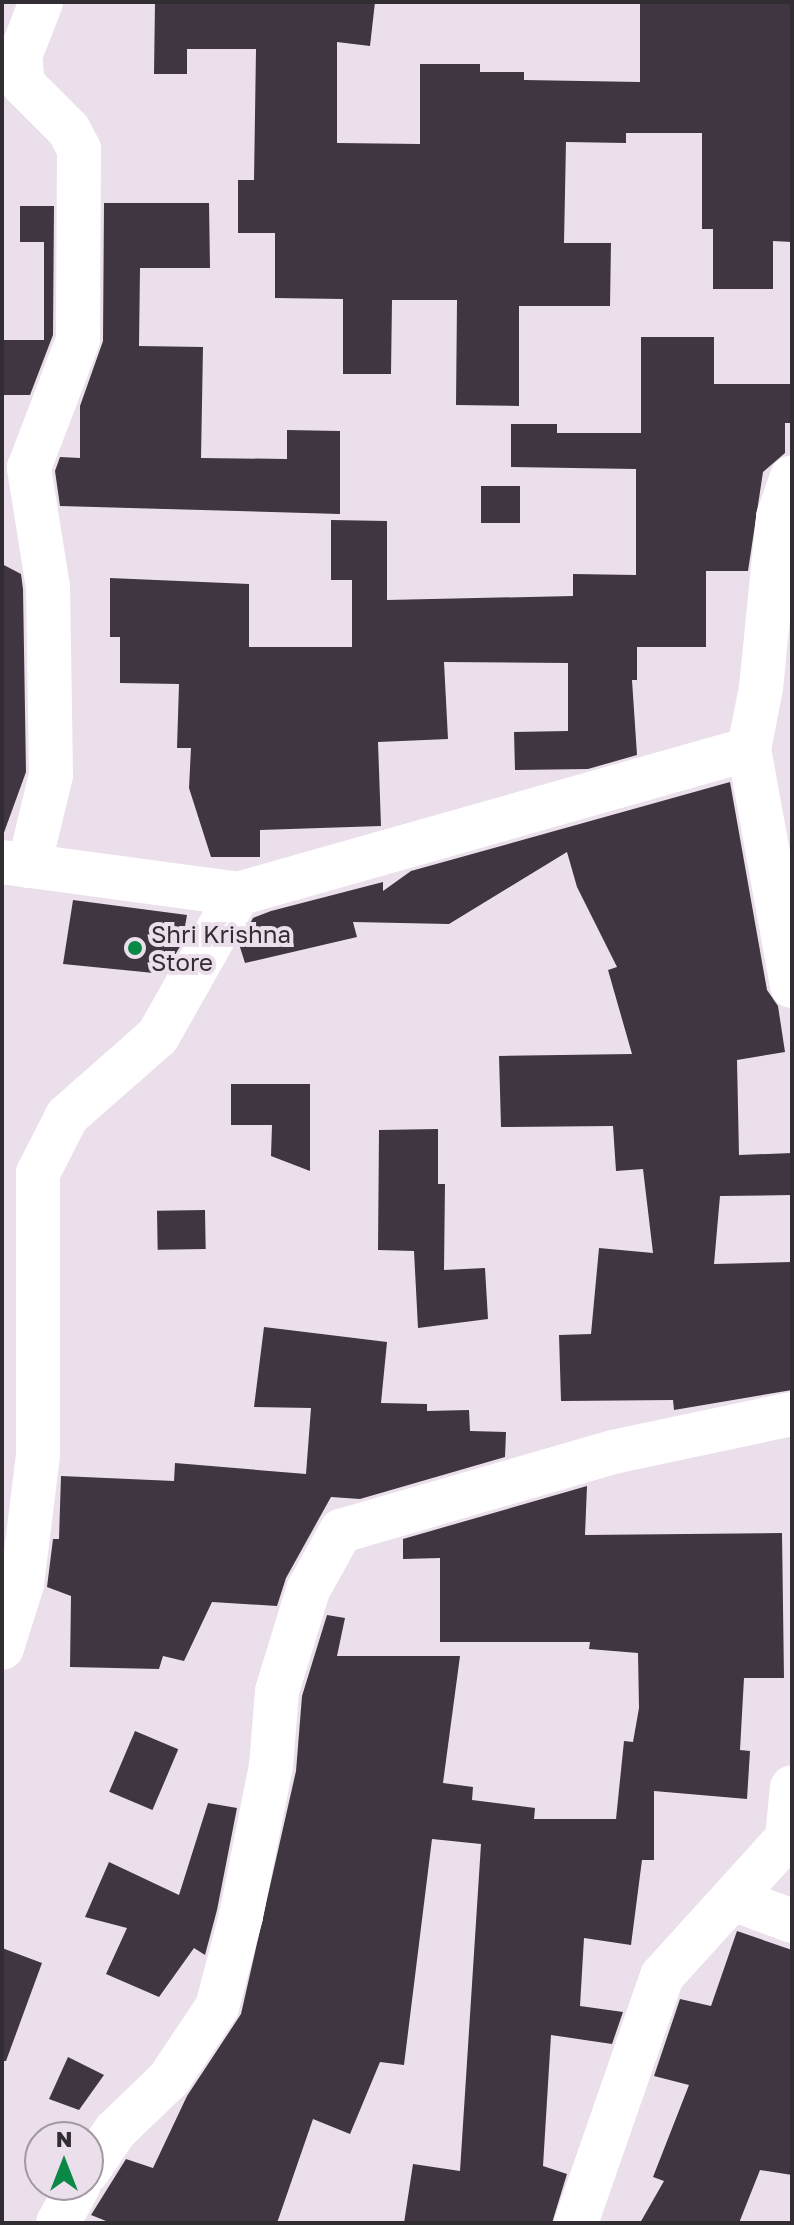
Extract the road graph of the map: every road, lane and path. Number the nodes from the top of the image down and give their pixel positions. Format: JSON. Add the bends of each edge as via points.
{"nodes":[{"id":1,"x":41,"y":2,"type":"edge"},
{"id":2,"x":792,"y":477,"type":"edge"},
{"id":3,"x":749,"y":749,"type":"junction"},
{"id":4,"x":16,"y":864,"type":"edge"},
{"id":5,"x":238,"y":894,"type":"junction"},
{"id":6,"x":788,"y":942,"type":"edge"},
{"id":7,"x":792,"y":986,"type":"edge"},
{"id":8,"x":792,"y":1414,"type":"edge"},
{"id":9,"x":2,"y":1648,"type":"edge"},
{"id":10,"x":792,"y":1787,"type":"edge"},
{"id":11,"x":733,"y":1899,"type":"junction"},
{"id":12,"x":792,"y":1921,"type":"edge"},
{"id":13,"x":104,"y":2147,"type":"edge"},
{"id":14,"x":70,"y":2201,"type":"edge"},
{"id":15,"x":58,"y":2223,"type":"edge"},
{"id":16,"x":576,"y":2223,"type":"edge"}],
"edges":[{"from":1,"to":4,"type":"street","via":[[20,56],[23,84],[69,130],[79,149],[78,340],[29,468],[48,587],[51,775]]},
{"from":2,"to":3,"type":"street","via":[[778,517],[761,688]]},
{"from":3,"to":5,"type":"street"},
{"from":3,"to":6,"type":"street"},
{"from":4,"to":5,"type":"street","via":[[139,876]]},
{"from":5,"to":9,"type":"street","via":[[158,1036],[67,1116],[38,1173],[38,1455],[22,1584]]},
{"from":6,"to":7,"type":"street"},
{"from":8,"to":13,"type":"street","via":[[613,1452],[341,1531],[308,1590],[277,1691],[271,1766],[217,2007],[169,2079]]},
{"from":10,"to":11,"type":"street","via":[[787,1838]]},
{"from":11,"to":12,"type":"street"},
{"from":11,"to":16,"type":"street","via":[[662,1976]]},
{"from":14,"to":15,"type":"street"}]}
